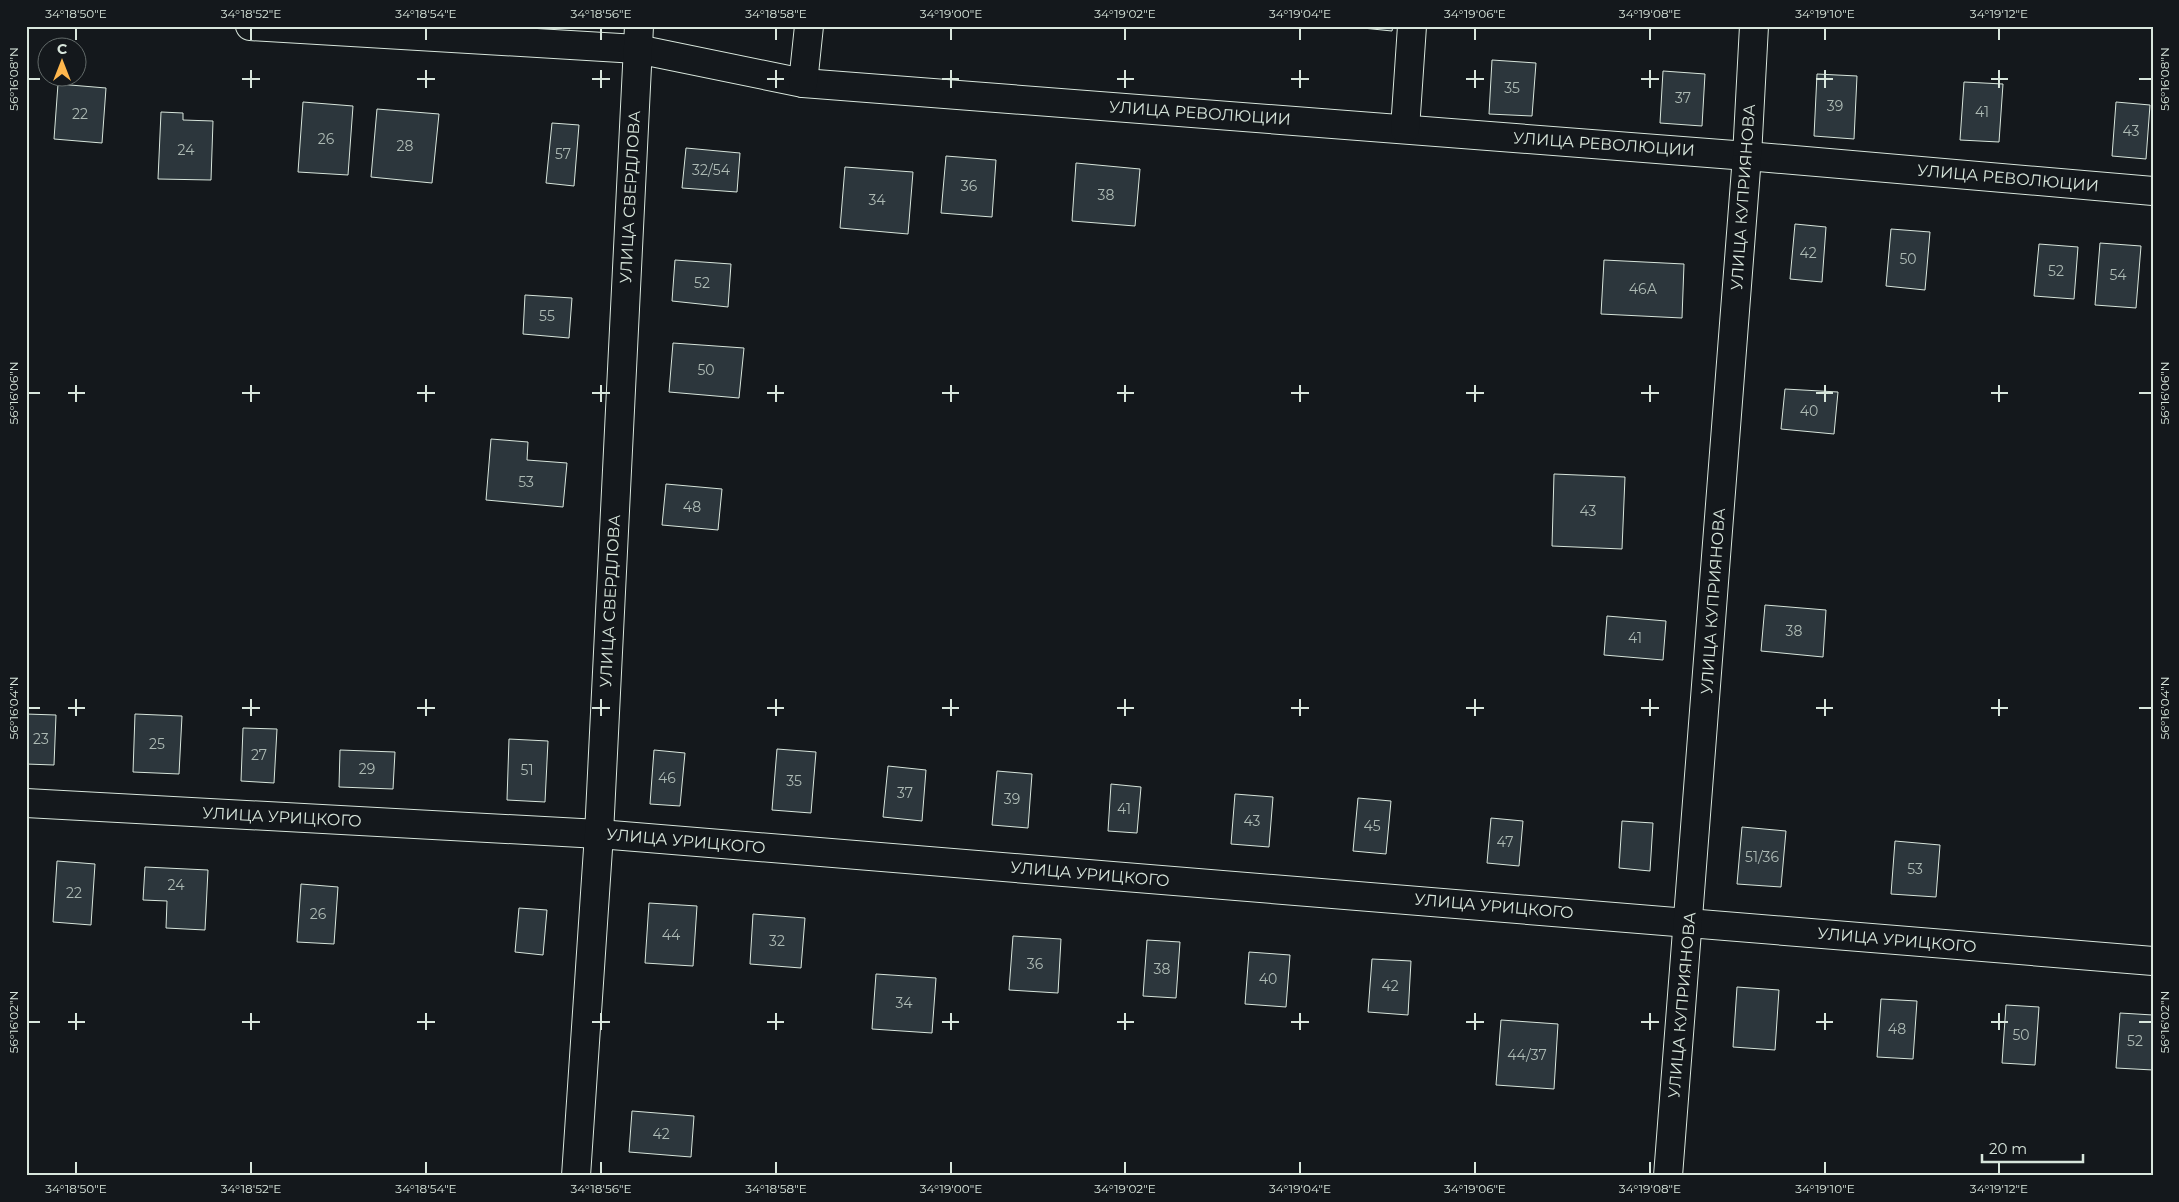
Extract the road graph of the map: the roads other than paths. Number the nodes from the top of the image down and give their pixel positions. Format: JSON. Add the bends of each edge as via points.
{"nodes":[{"id":1,"x":250,"y":26,"type":"edge"},
{"id":2,"x":809,"y":26,"type":"edge"},
{"id":3,"x":1412,"y":26,"type":"edge"},
{"id":4,"x":1754,"y":26,"type":"edge"},
{"id":5,"x":638,"y":38,"type":"edge"},
{"id":6,"x":803,"y":83,"type":"junction"},
{"id":7,"x":1405,"y":129,"type":"junction"},
{"id":8,"x":1747,"y":156,"type":"junction"},
{"id":9,"x":2153,"y":191,"type":"edge"},
{"id":10,"x":26,"y":803,"type":"edge"},
{"id":11,"x":599,"y":834,"type":"junction"},
{"id":12,"x":1688,"y":922,"type":"junction"},
{"id":13,"x":2153,"y":961,"type":"edge"},
{"id":14,"x":576,"y":1176,"type":"edge"},
{"id":15,"x":1668,"y":1176,"type":"edge"}],
"edges":[{"from":1,"to":5,"type":"street","name":"УЛИЦА РЕВОЛЮЦИИ"},
{"from":2,"to":6,"type":"street"},
{"from":3,"to":7,"type":"street"},
{"from":4,"to":8,"type":"street","name":"УЛИЦА КУПРИЯНОВА"},
{"from":5,"to":6,"type":"street","name":"УЛИЦА РЕВОЛЮЦИИ"},
{"from":5,"to":11,"type":"street","name":"УЛИЦА СВЕРДЛОВА"},
{"from":6,"to":7,"type":"street","name":"УЛИЦА РЕВОЛЮЦИИ"},
{"from":7,"to":8,"type":"street","name":"УЛИЦА РЕВОЛЮЦИИ"},
{"from":8,"to":9,"type":"street","name":"УЛИЦА РЕВОЛЮЦИИ"},
{"from":8,"to":12,"type":"street","name":"УЛИЦА КУПРИЯНОВА"},
{"from":10,"to":11,"type":"street","name":"УЛИЦА УРИЦКОГО"},
{"from":11,"to":12,"type":"street","name":"УЛИЦА УРИЦКОГО"},
{"from":11,"to":14,"type":"street","name":"УЛИЦА СВЕРДЛОВА"},
{"from":12,"to":13,"type":"street","name":"УЛИЦА УРИЦКОГО"},
{"from":12,"to":15,"type":"street","name":"УЛИЦА КУПРИЯНОВА"}]}
